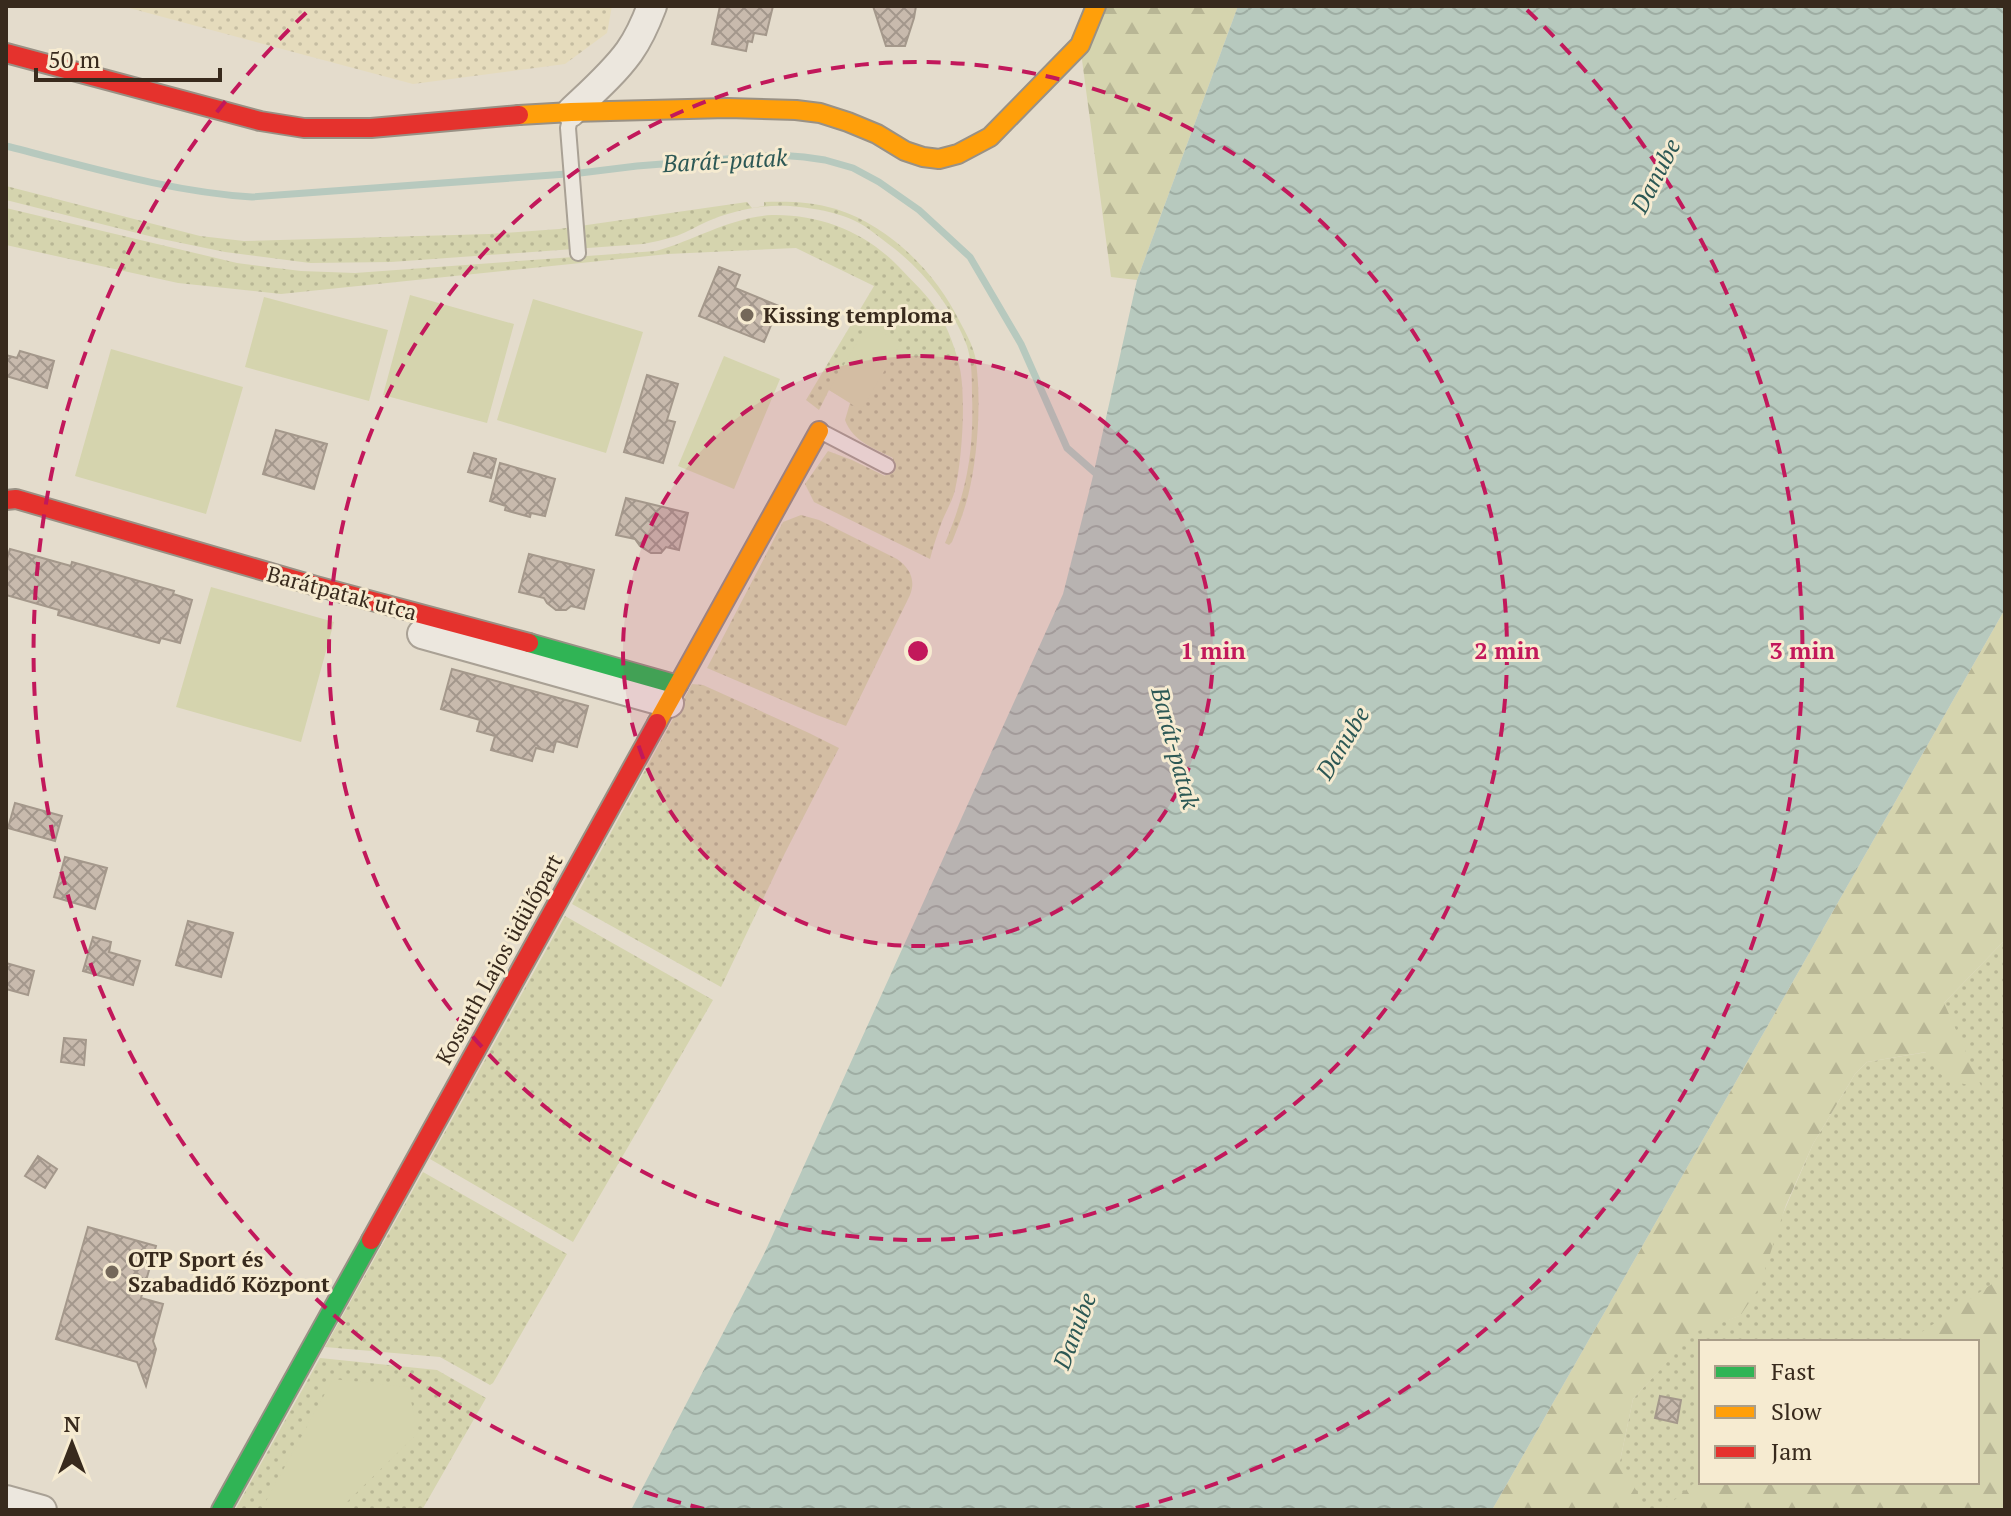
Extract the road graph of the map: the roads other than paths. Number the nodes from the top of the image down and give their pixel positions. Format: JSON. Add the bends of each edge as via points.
{"nodes":[{"id":1,"x":652,"y":6,"type":"edge"},
{"id":2,"x":1096,"y":6,"type":"edge"},
{"id":3,"x":6,"y":53,"type":"edge"},
{"id":4,"x":571,"y":112,"type":"junction"},
{"id":5,"x":578,"y":253,"type":"dead end"},
{"id":6,"x":819,"y":431,"type":"joint"},
{"id":7,"x":887,"y":466,"type":"dead end"},
{"id":8,"x":6,"y":500,"type":"edge"},
{"id":9,"x":6,"y":516,"type":"edge"},
{"id":10,"x":508,"y":648,"type":"junction"},
{"id":11,"x":674,"y":694,"type":"junction"},
{"id":12,"x":6,"y":1500,"type":"edge"},
{"id":13,"x":42,"y":1510,"type":"edge"},
{"id":14,"x":221,"y":1510,"type":"edge"}],
"edges":[{"from":1,"to":4,"type":"street","via":[[629,53]]},
{"from":2,"to":4,"type":"street","via":[[1080,45],[990,137],[939,159],[905,151],[877,134],[820,113],[727,108]]},
{"from":3,"to":4,"type":"street","via":[[304,128],[371,128]]},
{"from":4,"to":5,"type":"lane"},
{"from":6,"to":7,"type":"lane"},
{"from":6,"to":11,"type":"street","name":"Kossuth Lajos üdülőpart"},
{"from":8,"to":10,"type":"street","name":"Barátpatak utca","via":[[316,586]]},
{"from":9,"to":10,"type":"street","name":"Barátpatak utca"},
{"from":10,"to":11,"type":"street","name":"Barátpatak utca"},
{"from":11,"to":14,"type":"street","name":"Kossuth Lajos üdülőpart"},
{"from":12,"to":13,"type":"street"}]}
